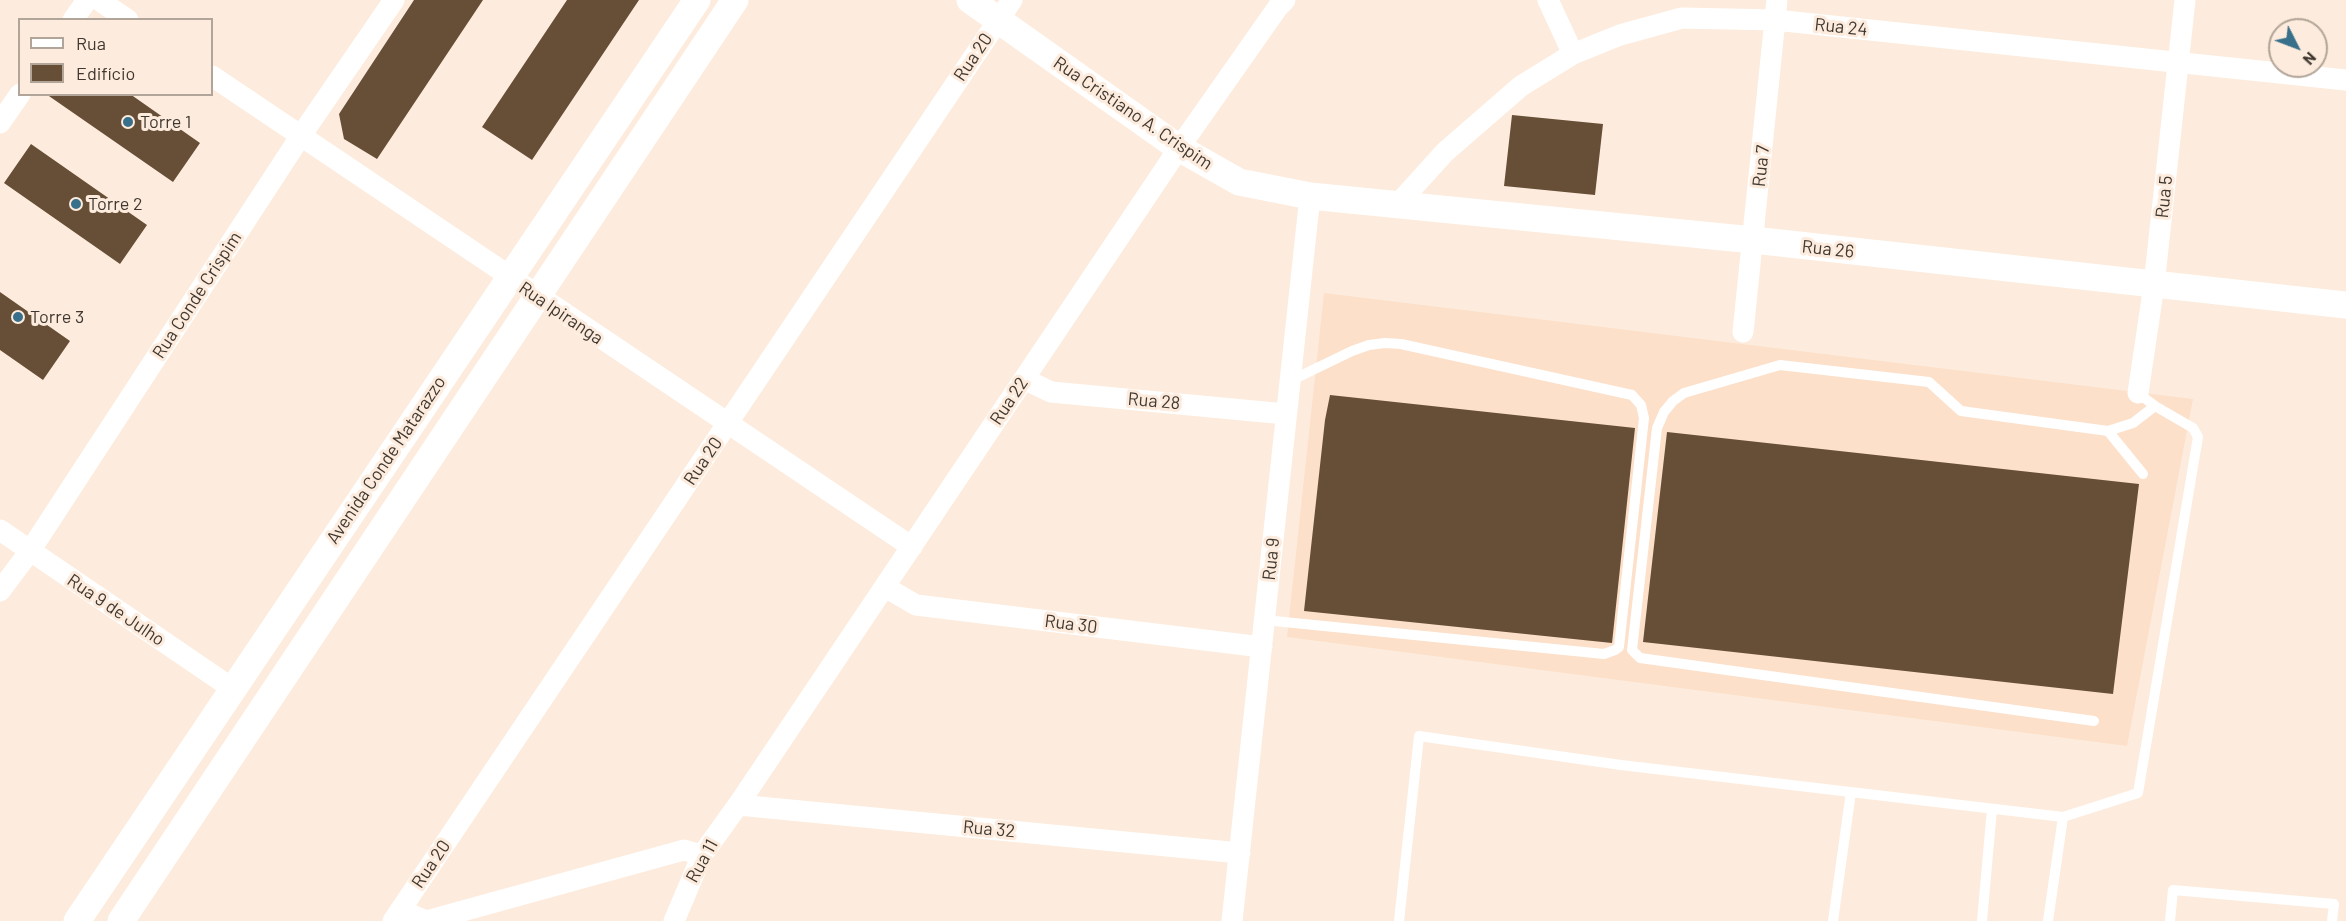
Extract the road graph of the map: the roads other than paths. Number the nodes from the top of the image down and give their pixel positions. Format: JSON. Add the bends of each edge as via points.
{"nodes":[{"id":1,"x":87,"y":0,"type":"edge"},
{"id":2,"x":99,"y":0,"type":"edge"},
{"id":3,"x":394,"y":0,"type":"edge"},
{"id":4,"x":697,"y":0,"type":"edge"},
{"id":5,"x":735,"y":0,"type":"edge"},
{"id":6,"x":970,"y":0,"type":"edge"},
{"id":7,"x":1285,"y":0,"type":"edge"},
{"id":8,"x":1548,"y":0,"type":"edge"},
{"id":9,"x":2185,"y":0,"type":"edge"},
{"id":10,"x":1005,"y":10,"type":"edge"},
{"id":11,"x":1776,"y":10,"type":"edge"},
{"id":12,"x":74,"y":18,"type":"edge"},
{"id":13,"x":125,"y":18,"type":"edge"},
{"id":14,"x":1573,"y":54,"type":"junction"},
{"id":15,"x":2178,"y":62,"type":"junction"},
{"id":16,"x":213,"y":77,"type":"edge"},
{"id":17,"x":2346,"y":80,"type":"edge"},
{"id":18,"x":19,"y":96,"type":"edge"},
{"id":19,"x":0,"y":123,"type":"edge"},
{"id":20,"x":300,"y":136,"type":"junction"},
{"id":21,"x":1179,"y":148,"type":"junction"},
{"id":22,"x":1310,"y":196,"type":"junction"},
{"id":23,"x":1397,"y":205,"type":"junction"},
{"id":24,"x":1753,"y":240,"type":"junction"},
{"id":25,"x":509,"y":278,"type":"junction"},
{"id":26,"x":2154,"y":285,"type":"junction"},
{"id":27,"x":538,"y":297,"type":"junction"},
{"id":28,"x":2346,"y":305,"type":"edge"},
{"id":29,"x":1743,"y":332,"type":"dead end"},
{"id":30,"x":1024,"y":379,"type":"junction"},
{"id":31,"x":1290,"y":381,"type":"junction"},
{"id":32,"x":2146,"y":400,"type":"junction"},
{"id":33,"x":1286,"y":414,"type":"junction"},
{"id":34,"x":728,"y":424,"type":"junction"},
{"id":35,"x":2108,"y":431,"type":"junction"},
{"id":36,"x":2143,"y":474,"type":"dead end"},
{"id":37,"x":0,"y":530,"type":"edge"},
{"id":38,"x":912,"y":547,"type":"junction"},
{"id":39,"x":30,"y":551,"type":"junction"},
{"id":40,"x":885,"y":587,"type":"junction"},
{"id":41,"x":0,"y":591,"type":"edge"},
{"id":42,"x":1264,"y":620,"type":"junction"},
{"id":43,"x":1262,"y":647,"type":"junction"},
{"id":44,"x":232,"y":689,"type":"junction"},
{"id":45,"x":2094,"y":721,"type":"dead end"},
{"id":46,"x":1851,"y":792,"type":"junction"},
{"id":47,"x":738,"y":805,"type":"junction"},
{"id":48,"x":1992,"y":809,"type":"junction"},
{"id":49,"x":2063,"y":817,"type":"junction"},
{"id":50,"x":1240,"y":853,"type":"junction"},
{"id":51,"x":702,"y":855,"type":"junction"},
{"id":52,"x":397,"y":916,"type":"edge"},
{"id":53,"x":77,"y":921,"type":"edge"},
{"id":54,"x":121,"y":921,"type":"edge"},
{"id":55,"x":674,"y":921,"type":"edge"},
{"id":56,"x":1232,"y":921,"type":"edge"},
{"id":57,"x":1399,"y":921,"type":"edge"},
{"id":58,"x":1833,"y":921,"type":"edge"},
{"id":59,"x":1982,"y":921,"type":"edge"},
{"id":60,"x":2048,"y":921,"type":"edge"},
{"id":61,"x":2170,"y":921,"type":"edge"},
{"id":62,"x":2332,"y":921,"type":"edge"}],
"edges":[{"from":1,"to":12,"type":"street"},
{"from":2,"to":13,"type":"street"},
{"from":3,"to":20,"type":"street","name":"Rua Conde Crispim"},
{"from":4,"to":25,"type":"street","name":"Avenida Conde Matarazzo"},
{"from":5,"to":27,"type":"street","name":"Avenida Conde Matarazzo"},
{"from":6,"to":10,"type":"street","name":"Rua Cristiano A. Crispim"},
{"from":7,"to":21,"type":"street","name":"Rua 22"},
{"from":8,"to":14,"type":"street"},
{"from":9,"to":15,"type":"street","name":"Rua 5"},
{"from":10,"to":21,"type":"street","name":"Rua Cristiano A. Crispim"},
{"from":10,"to":34,"type":"street","name":"Rua 20"},
{"from":11,"to":14,"type":"street","name":"Rua 24","via":[[1682,18],[1620,35]]},
{"from":11,"to":15,"type":"street","name":"Rua 24"},
{"from":11,"to":24,"type":"street","name":"Rua 7"},
{"from":14,"to":23,"type":"street","name":"Rua 24","via":[[1521,86],[1445,152]]},
{"from":15,"to":17,"type":"street","name":"Rua 24"},
{"from":15,"to":26,"type":"street","name":"Rua 5"},
{"from":16,"to":20,"type":"street","name":"Rua Ipiranga"},
{"from":18,"to":19,"type":"street"},
{"from":20,"to":25,"type":"street","name":"Rua Ipiranga"},
{"from":20,"to":39,"type":"street","name":"Rua Conde Crispim"},
{"from":21,"to":22,"type":"street","name":"Rua Cristiano A. Crispim","via":[[1239,182]]},
{"from":21,"to":30,"type":"street","name":"Rua 22"},
{"from":22,"to":23,"type":"street","name":"Rua 26"},
{"from":22,"to":31,"type":"street","name":"Rua 9"},
{"from":23,"to":24,"type":"street","name":"Rua 26"},
{"from":24,"to":26,"type":"street","name":"Rua 26"},
{"from":24,"to":29,"type":"street","name":"Rua 7"},
{"from":25,"to":27,"type":"street","name":"Rua Ipiranga"},
{"from":25,"to":44,"type":"street","name":"Avenida Conde Matarazzo"},
{"from":26,"to":28,"type":"street","name":"Rua 26"},
{"from":26,"to":32,"type":"street","name":"Rua 5"},
{"from":27,"to":34,"type":"street","name":"Rua Ipiranga"},
{"from":27,"to":54,"type":"street","name":"Avenida Conde Matarazzo"},
{"from":30,"to":33,"type":"street","name":"Rua 28","via":[[1051,392]]},
{"from":30,"to":38,"type":"street","name":"Rua 22"},
{"from":31,"to":33,"type":"street","name":"Rua 9"},
{"from":31,"to":42,"type":"lane","via":[[1369,345],[1401,344],[1632,395],[1644,412],[1643,429],[1619,647],[1615,650],[1604,654]]},
{"from":32,"to":35,"type":"lane","via":[[2133,423]]},
{"from":32,"to":49,"type":"lane","via":[[2193,428],[2198,437],[2138,793]]},
{"from":33,"to":42,"type":"street","name":"Rua 9"},
{"from":34,"to":38,"type":"street","name":"Rua Ipiranga"},
{"from":34,"to":52,"type":"street","name":"Rua 20"},
{"from":35,"to":36,"type":"lane"},
{"from":35,"to":45,"type":"lane","via":[[1961,411],[1929,382],[1780,365],[1684,393],[1664,412],[1657,428],[1632,650],[1648,661]]},
{"from":37,"to":39,"type":"street","name":"Rua 9 de Julho"},
{"from":38,"to":40,"type":"street","name":"Rua 22"},
{"from":39,"to":41,"type":"street","name":"Rua Conde Crispim"},
{"from":39,"to":44,"type":"street","name":"Rua 9 de Julho"},
{"from":40,"to":43,"type":"street","name":"Rua 30","via":[[916,605]]},
{"from":40,"to":47,"type":"street","name":"Rua 22"},
{"from":42,"to":43,"type":"street","name":"Rua 9"},
{"from":43,"to":50,"type":"street","name":"Rua 9"},
{"from":44,"to":53,"type":"street","name":"Avenida Conde Matarazzo"},
{"from":46,"to":48,"type":"lane"},
{"from":46,"to":57,"type":"lane","via":[[1419,736]]},
{"from":46,"to":58,"type":"lane"},
{"from":47,"to":50,"type":"street","name":"Rua 32"},
{"from":47,"to":51,"type":"street","name":"Rua 11"},
{"from":48,"to":49,"type":"lane"},
{"from":48,"to":59,"type":"lane"},
{"from":49,"to":60,"type":"lane"},
{"from":50,"to":56,"type":"street","name":"Rua 9"},
{"from":51,"to":52,"type":"street","via":[[684,850],[426,921]]},
{"from":51,"to":55,"type":"street","name":"Rua 11"},
{"from":61,"to":62,"type":"lane","via":[[2173,890],[2334,904]]}]}
